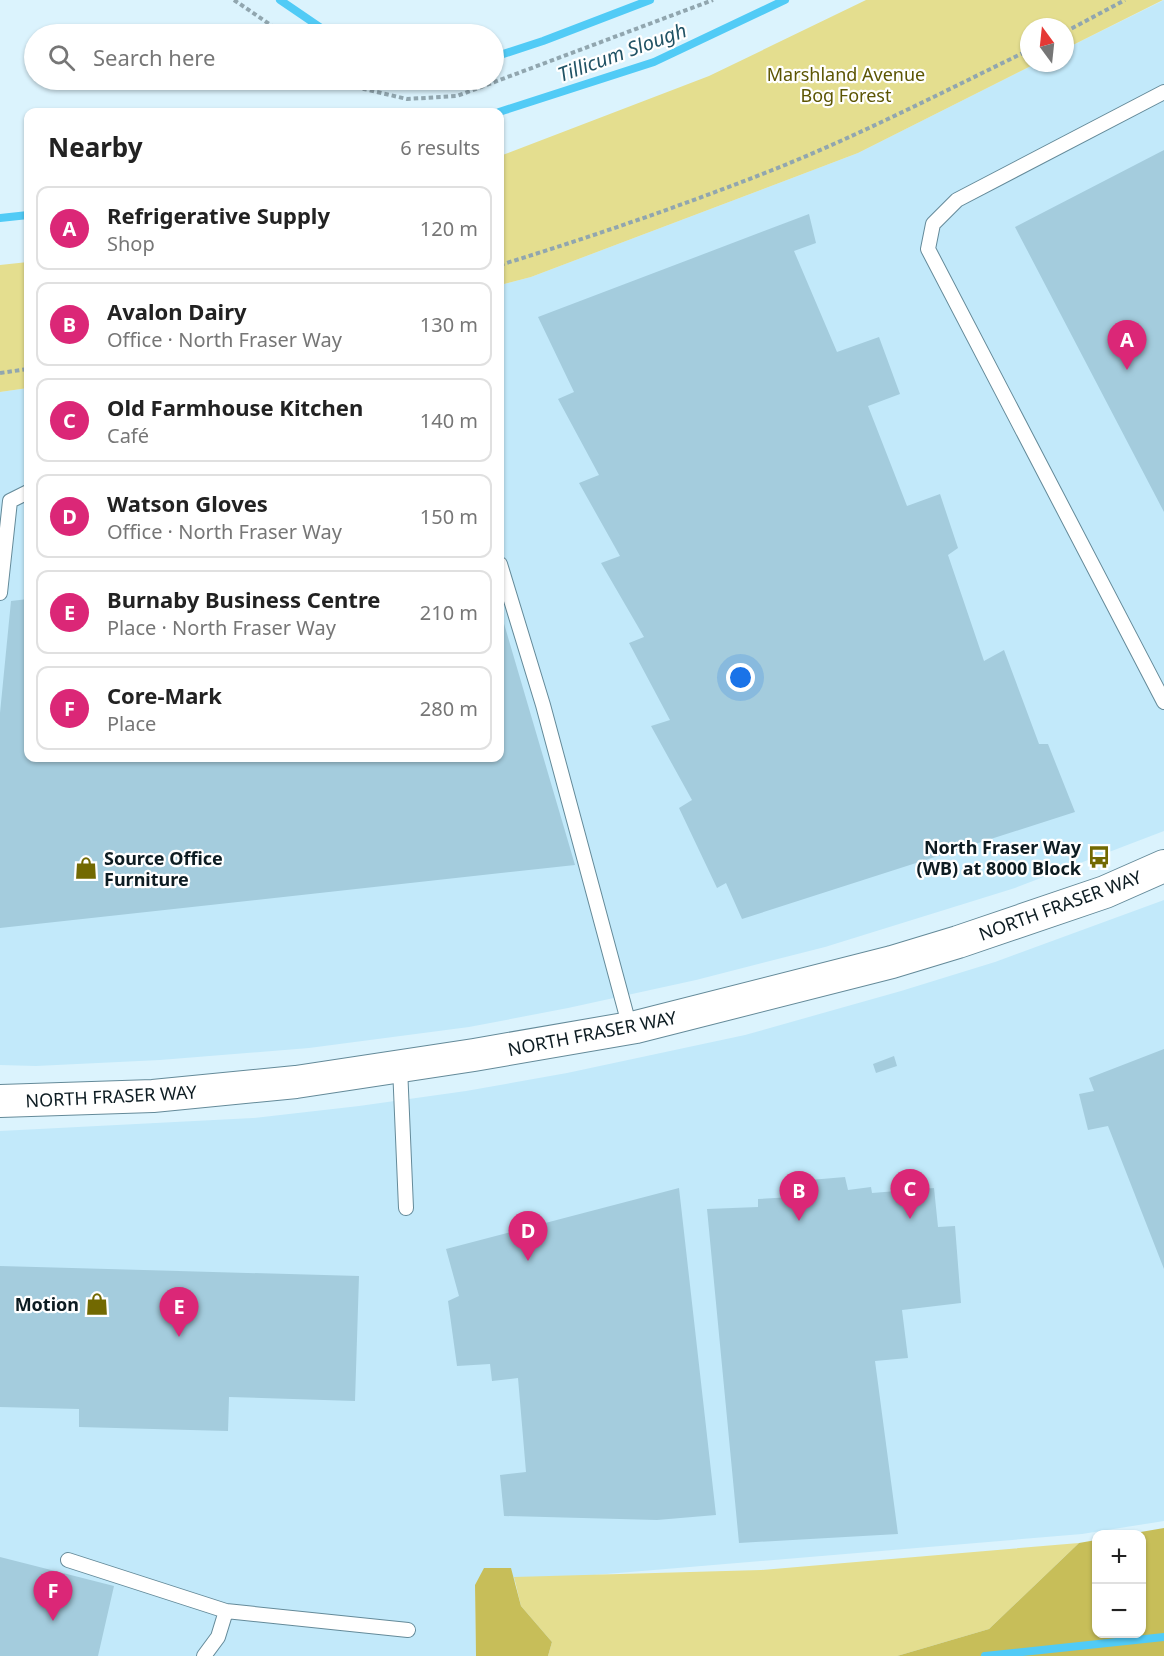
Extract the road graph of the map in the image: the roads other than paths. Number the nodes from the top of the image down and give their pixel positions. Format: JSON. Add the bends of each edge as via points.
{"nodes":[{"id":1,"x":1164,"y":92,"type":"edge"},
{"id":2,"x":24,"y":494,"type":"edge"},
{"id":3,"x":504,"y":577,"type":"edge"},
{"id":4,"x":0,"y":593,"type":"edge"},
{"id":5,"x":1164,"y":702,"type":"edge"},
{"id":6,"x":1164,"y":866,"type":"edge"},
{"id":7,"x":630,"y":1028,"type":"junction"},
{"id":8,"x":400,"y":1067,"type":"junction"},
{"id":9,"x":0,"y":1101,"type":"edge"},
{"id":10,"x":406,"y":1208,"type":"dead end"},
{"id":11,"x":68,"y":1560,"type":"dead end"},
{"id":12,"x":226,"y":1611,"type":"junction"},
{"id":13,"x":408,"y":1630,"type":"dead end"},
{"id":14,"x":204,"y":1656,"type":"edge"}],
"edges":[{"from":1,"to":5,"type":"lane","via":[[957,200],[933,224],[928,249]]},
{"from":2,"to":4,"type":"lane","via":[[10,501]]},
{"from":3,"to":7,"type":"lane","via":[[543,705]]},
{"from":6,"to":7,"type":"street","name":"NORTH FRASER WAY","via":[[1105,892],[925,952]]},
{"from":7,"to":8,"type":"street","name":"NORTH FRASER WAY"},
{"from":8,"to":9,"type":"street","name":"NORTH FRASER WAY","via":[[153,1096]]},
{"from":8,"to":10,"type":"lane"},
{"from":11,"to":12,"type":"lane"},
{"from":12,"to":13,"type":"lane"},
{"from":12,"to":14,"type":"lane","via":[[218,1637]]}]}
